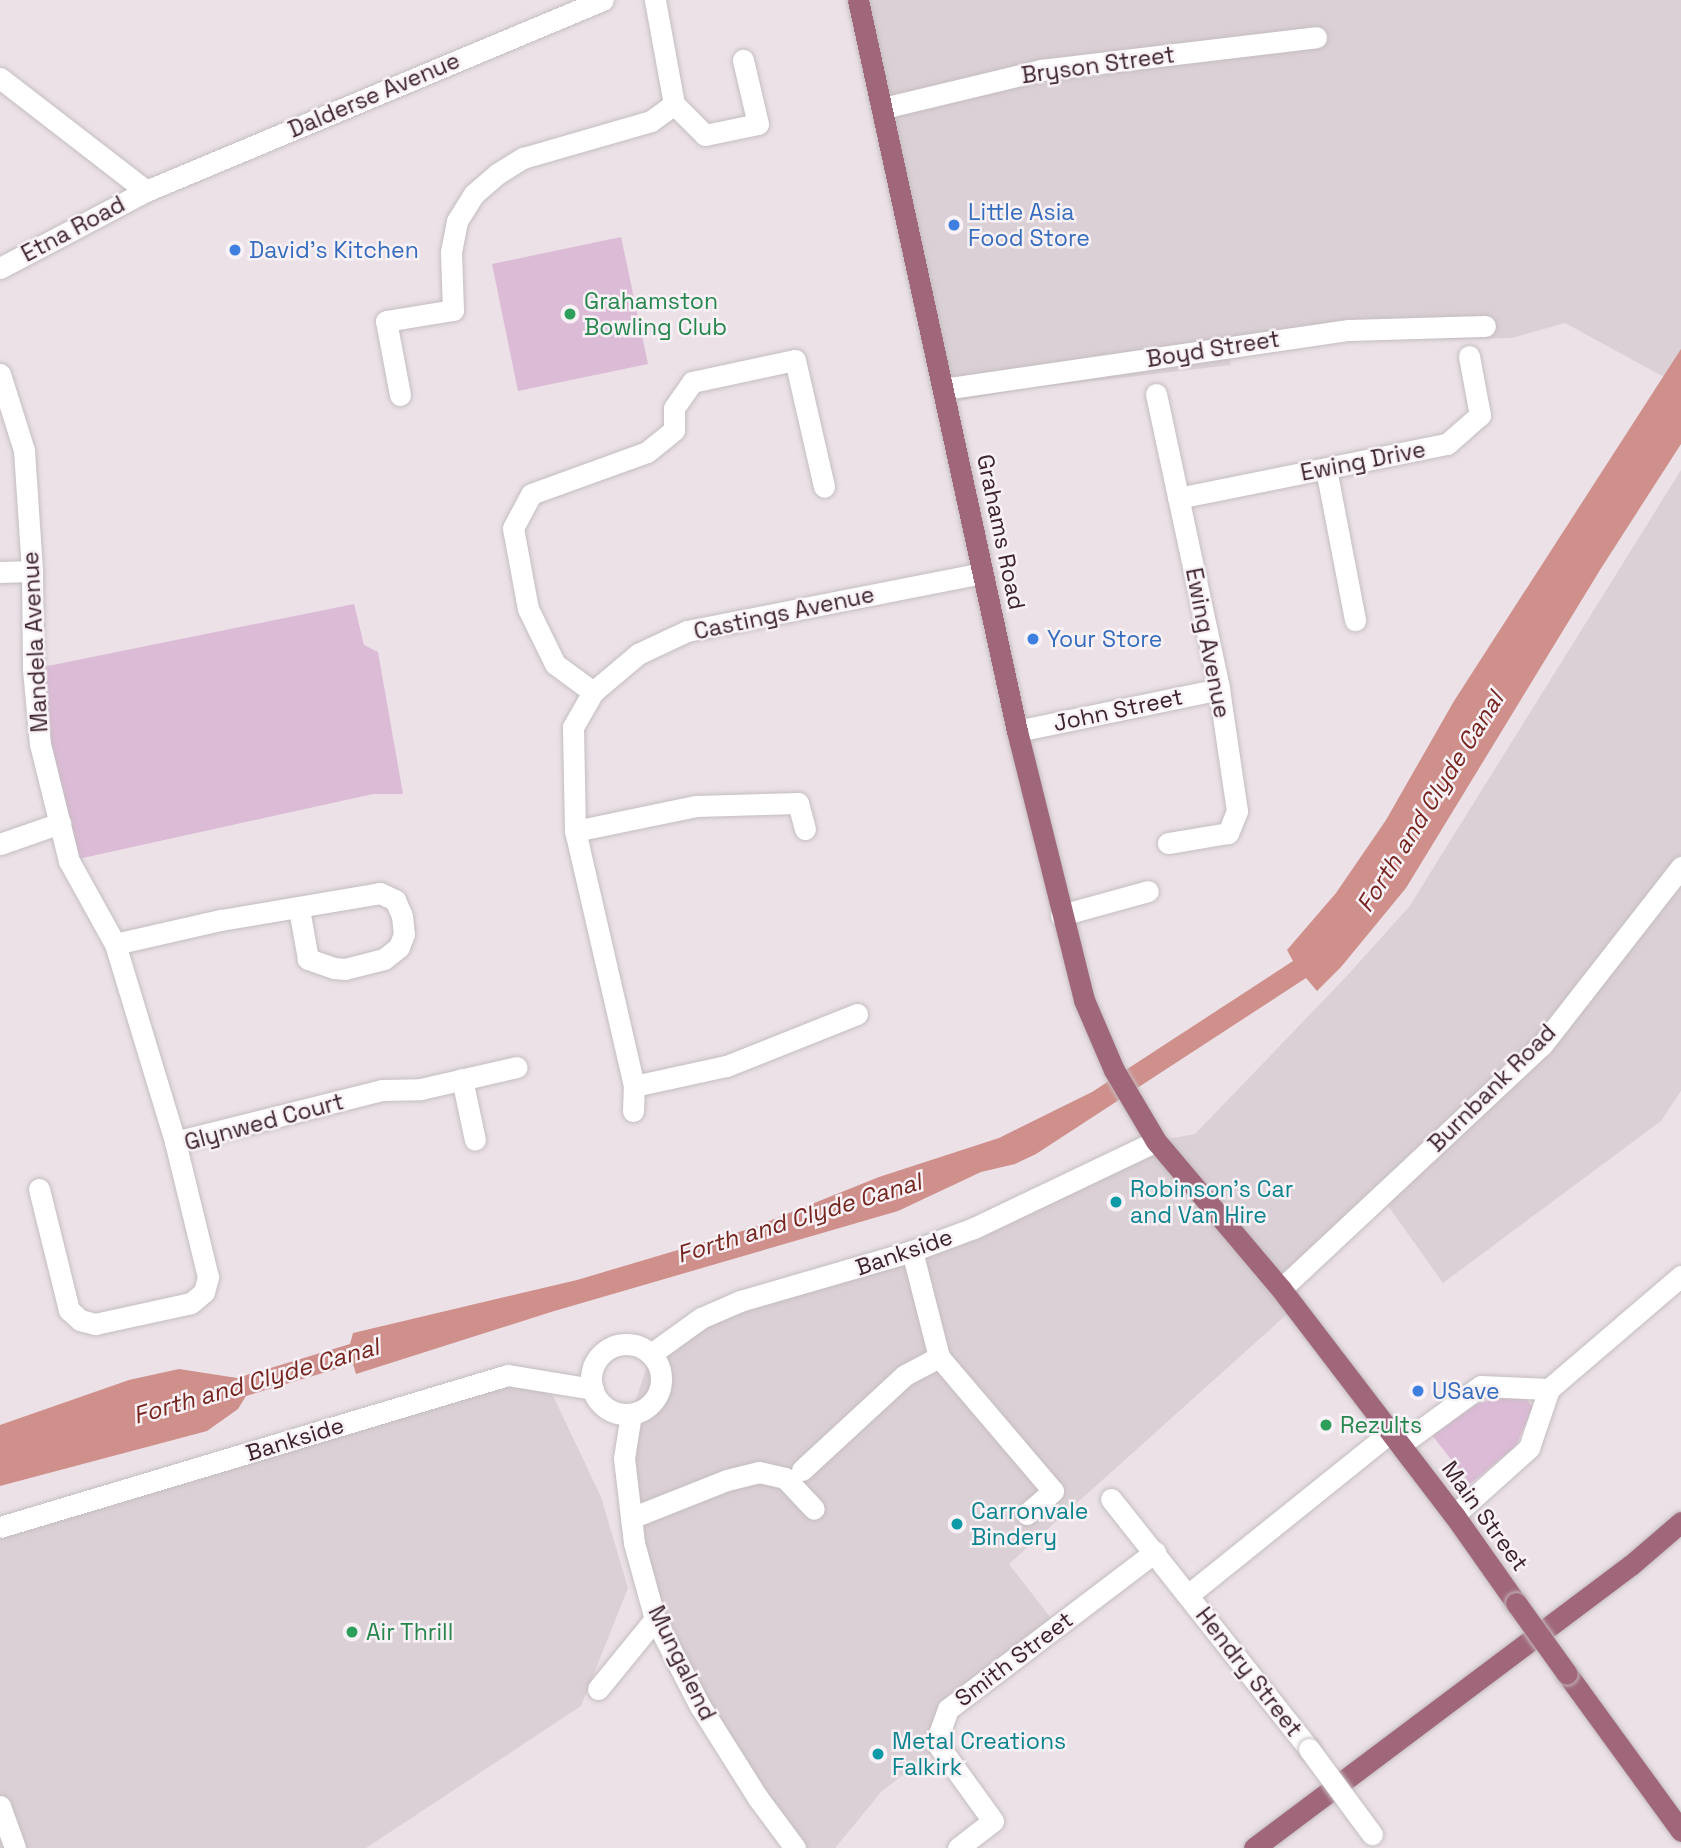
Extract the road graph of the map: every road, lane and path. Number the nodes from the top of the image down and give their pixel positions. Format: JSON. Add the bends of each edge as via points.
{"nodes":[{"id":1,"x":603,"y":0,"type":"edge"},
{"id":2,"x":655,"y":0,"type":"edge"},
{"id":3,"x":858,"y":0,"type":"edge"},
{"id":4,"x":1316,"y":37,"type":"dead end"},
{"id":5,"x":743,"y":60,"type":"dead end"},
{"id":6,"x":0,"y":78,"type":"edge"},
{"id":7,"x":674,"y":104,"type":"junction"},
{"id":8,"x":883,"y":108,"type":"junction"},
{"id":9,"x":146,"y":191,"type":"junction"},
{"id":10,"x":0,"y":268,"type":"edge"},
{"id":11,"x":1485,"y":326,"type":"dead end"},
{"id":12,"x":1469,"y":356,"type":"dead end"},
{"id":13,"x":0,"y":374,"type":"edge"},
{"id":14,"x":943,"y":389,"type":"junction"},
{"id":15,"x":1156,"y":394,"type":"dead end"},
{"id":16,"x":400,"y":395,"type":"dead end"},
{"id":17,"x":1326,"y":469,"type":"junction"},
{"id":18,"x":824,"y":487,"type":"dead end"},
{"id":19,"x":1178,"y":498,"type":"junction"},
{"id":20,"x":32,"y":571,"type":"junction"},
{"id":21,"x":0,"y":572,"type":"edge"},
{"id":22,"x":982,"y":573,"type":"junction"},
{"id":23,"x":1354,"y":620,"type":"dead end"},
{"id":24,"x":1219,"y":689,"type":"junction"},
{"id":25,"x":593,"y":692,"type":"junction"},
{"id":26,"x":1017,"y":731,"type":"junction"},
{"id":27,"x":60,"y":823,"type":"junction"},
{"id":28,"x":805,"y":829,"type":"dead end"},
{"id":29,"x":575,"y":831,"type":"junction"},
{"id":30,"x":1168,"y":843,"type":"dead end"},
{"id":31,"x":0,"y":844,"type":"edge"},
{"id":32,"x":1681,"y":867,"type":"edge"},
{"id":33,"x":1148,"y":891,"type":"dead end"},
{"id":34,"x":299,"y":909,"type":"junction"},
{"id":35,"x":1061,"y":915,"type":"junction"},
{"id":36,"x":115,"y":944,"type":"junction"},
{"id":37,"x":857,"y":1014,"type":"dead end"},
{"id":38,"x":517,"y":1067,"type":"dead end"},
{"id":39,"x":1114,"y":1070,"type":"joint"},
{"id":40,"x":462,"y":1079,"type":"junction"},
{"id":41,"x":634,"y":1086,"type":"junction"},
{"id":42,"x":633,"y":1111,"type":"dead end"},
{"id":43,"x":475,"y":1140,"type":"dead end"},
{"id":44,"x":1156,"y":1141,"type":"junction"},
{"id":45,"x":175,"y":1142,"type":"junction"},
{"id":46,"x":39,"y":1189,"type":"dead end"},
{"id":47,"x":912,"y":1251,"type":"junction"},
{"id":48,"x":1681,"y":1276,"type":"edge"},
{"id":49,"x":1281,"y":1289,"type":"junction"},
{"id":50,"x":651,"y":1354,"type":"junction"},
{"id":51,"x":939,"y":1357,"type":"junction"},
{"id":52,"x":593,"y":1389,"type":"junction"},
{"id":53,"x":1549,"y":1389,"type":"junction"},
{"id":54,"x":631,"y":1414,"type":"junction"},
{"id":55,"x":1396,"y":1438,"type":"junction"},
{"id":56,"x":802,"y":1470,"type":"dead end"},
{"id":57,"x":1111,"y":1499,"type":"dead end"},
{"id":58,"x":814,"y":1509,"type":"dead end"},
{"id":59,"x":1027,"y":1514,"type":"dead end"},
{"id":60,"x":1454,"y":1515,"type":"junction"},
{"id":61,"x":631,"y":1518,"type":"junction"},
{"id":62,"x":1681,"y":1522,"type":"edge"},
{"id":63,"x":0,"y":1527,"type":"edge"},
{"id":64,"x":1155,"y":1552,"type":"junction"},
{"id":65,"x":1188,"y":1595,"type":"junction"},
{"id":66,"x":655,"y":1619,"type":"junction"},
{"id":67,"x":598,"y":1689,"type":"dead end"},
{"id":68,"x":0,"y":1806,"type":"edge"},
{"id":69,"x":1681,"y":1830,"type":"edge"},
{"id":70,"x":1377,"y":1841,"type":"edge"},
{"id":71,"x":15,"y":1848,"type":"edge"},
{"id":72,"x":795,"y":1848,"type":"edge"},
{"id":73,"x":958,"y":1848,"type":"edge"},
{"id":74,"x":1254,"y":1848,"type":"edge"}],
"edges":[{"from":1,"to":9,"type":"street","name":"Dalderse Avenue"},
{"from":2,"to":7,"type":"street"},
{"from":3,"to":8,"type":"main road","name":"Grahams Road"},
{"from":4,"to":8,"type":"street","name":"Bryson Street","via":[[1041,70]]},
{"from":5,"to":7,"type":"street","via":[[758,124],[705,135]]},
{"from":6,"to":9,"type":"street"},
{"from":7,"to":16,"type":"street","via":[[651,121],[523,158],[474,194],[457,221],[451,252],[453,310],[386,321]]},
{"from":8,"to":14,"type":"main road","name":"Grahams Road"},
{"from":9,"to":10,"type":"street","name":"Etna Road"},
{"from":11,"to":14,"type":"street","name":"Boyd Street","via":[[1349,330]]},
{"from":12,"to":17,"type":"street","name":"Ewing Drive","via":[[1480,415],[1447,444]]},
{"from":13,"to":20,"type":"street","name":"Mandela Avenue","via":[[24,450]]},
{"from":14,"to":22,"type":"main road","name":"Grahams Road"},
{"from":15,"to":19,"type":"street","name":"Ewing Avenue"},
{"from":17,"to":19,"type":"street","name":"Ewing Drive"},
{"from":17,"to":23,"type":"street"},
{"from":18,"to":25,"type":"street","via":[[795,360],[692,382],[674,408],[674,430],[647,452],[531,495],[513,528],[528,610],[555,664]]},
{"from":19,"to":24,"type":"street","name":"Ewing Avenue"},
{"from":20,"to":21,"type":"street"},
{"from":20,"to":27,"type":"street","name":"Mandela Avenue","via":[[33,669],[40,744]]},
{"from":22,"to":25,"type":"street","name":"Castings Avenue","via":[[687,632],[638,654]]},
{"from":22,"to":26,"type":"main road","name":"Grahams Road"},
{"from":24,"to":26,"type":"street","name":"John Street"},
{"from":24,"to":30,"type":"street","name":"Ewing Avenue","via":[[1237,811],[1228,833]]},
{"from":25,"to":29,"type":"street","name":"Castings Avenue","via":[[573,727]]},
{"from":26,"to":35,"type":"main road","name":"Grahams Road"},
{"from":27,"to":31,"type":"street"},
{"from":27,"to":36,"type":"street","name":"Mandela Avenue","via":[[69,861]]},
{"from":28,"to":29,"type":"street","via":[[798,803],[696,806]]},
{"from":29,"to":41,"type":"street","name":"Castings Avenue"},
{"from":32,"to":49,"type":"street","name":"Burnbank Road","via":[[1542,1045]]},
{"from":33,"to":35,"type":"street"},
{"from":34,"to":34,"type":"street","via":[[380,893],[395,900],[404,934],[399,947],[384,959],[334,968],[308,959]]},
{"from":34,"to":36,"type":"street","via":[[221,920]]},
{"from":35,"to":39,"type":"main road","name":"Grahams Road","via":[[1084,1000]]},
{"from":36,"to":45,"type":"street","name":"Mandela Avenue"},
{"from":37,"to":41,"type":"street","via":[[726,1066]]},
{"from":38,"to":40,"type":"street","name":"Glynwed Court"},
{"from":39,"to":44,"type":"main road","name":"Main Street"},
{"from":40,"to":43,"type":"street"},
{"from":40,"to":45,"type":"street","name":"Glynwed Court","via":[[382,1090]]},
{"from":41,"to":42,"type":"street","name":"Castings Avenue"},
{"from":44,"to":47,"type":"street","name":"Bankside","via":[[974,1228]]},
{"from":44,"to":49,"type":"main road","name":"Main Street"},
{"from":45,"to":46,"type":"street","name":"Glynwed Court","via":[[208,1277],[204,1292],[191,1303],[95,1324],[80,1320],[69,1310]]},
{"from":47,"to":50,"type":"street","name":"Bankside","via":[[740,1301],[701,1318]]},
{"from":47,"to":51,"type":"street"},
{"from":48,"to":53,"type":"street"},
{"from":49,"to":55,"type":"main road","name":"Main Street"},
{"from":50,"to":52,"type":"street","via":[[628,1344],[606,1351],[594,1365]]},
{"from":50,"to":54,"type":"street","via":[[662,1375],[661,1387],[647,1407]]},
{"from":51,"to":56,"type":"street","via":[[905,1375]]},
{"from":51,"to":59,"type":"street","via":[[1053,1491]]},
{"from":52,"to":54,"type":"street","via":[[608,1409]]},
{"from":52,"to":63,"type":"street","name":"Bankside","via":[[509,1375]]},
{"from":53,"to":55,"type":"street","via":[[1481,1386]]},
{"from":53,"to":60,"type":"street","via":[[1529,1448]]},
{"from":54,"to":61,"type":"street","name":"Mungalend","via":[[624,1458]]},
{"from":55,"to":60,"type":"main road","name":"Main Street"},
{"from":55,"to":65,"type":"street"},
{"from":57,"to":64,"type":"street","name":"Hendry Street"},
{"from":58,"to":61,"type":"street","via":[[785,1478],[759,1472]]},
{"from":60,"to":69,"type":"main road","name":"Main Street","bridge":true},
{"from":61,"to":66,"type":"street","name":"Mungalend"},
{"from":62,"to":74,"type":"main road","via":[[1631,1565]]},
{"from":64,"to":65,"type":"street","name":"Hendry Street"},
{"from":64,"to":73,"type":"street","name":"Smith Street","via":[[948,1709],[936,1742],[993,1821]]},
{"from":65,"to":70,"type":"street","name":"Hendry Street","bridge":true},
{"from":66,"to":67,"type":"street"},
{"from":66,"to":72,"type":"street","name":"Mungalend","via":[[700,1706]]},
{"from":68,"to":71,"type":"street"}]}
